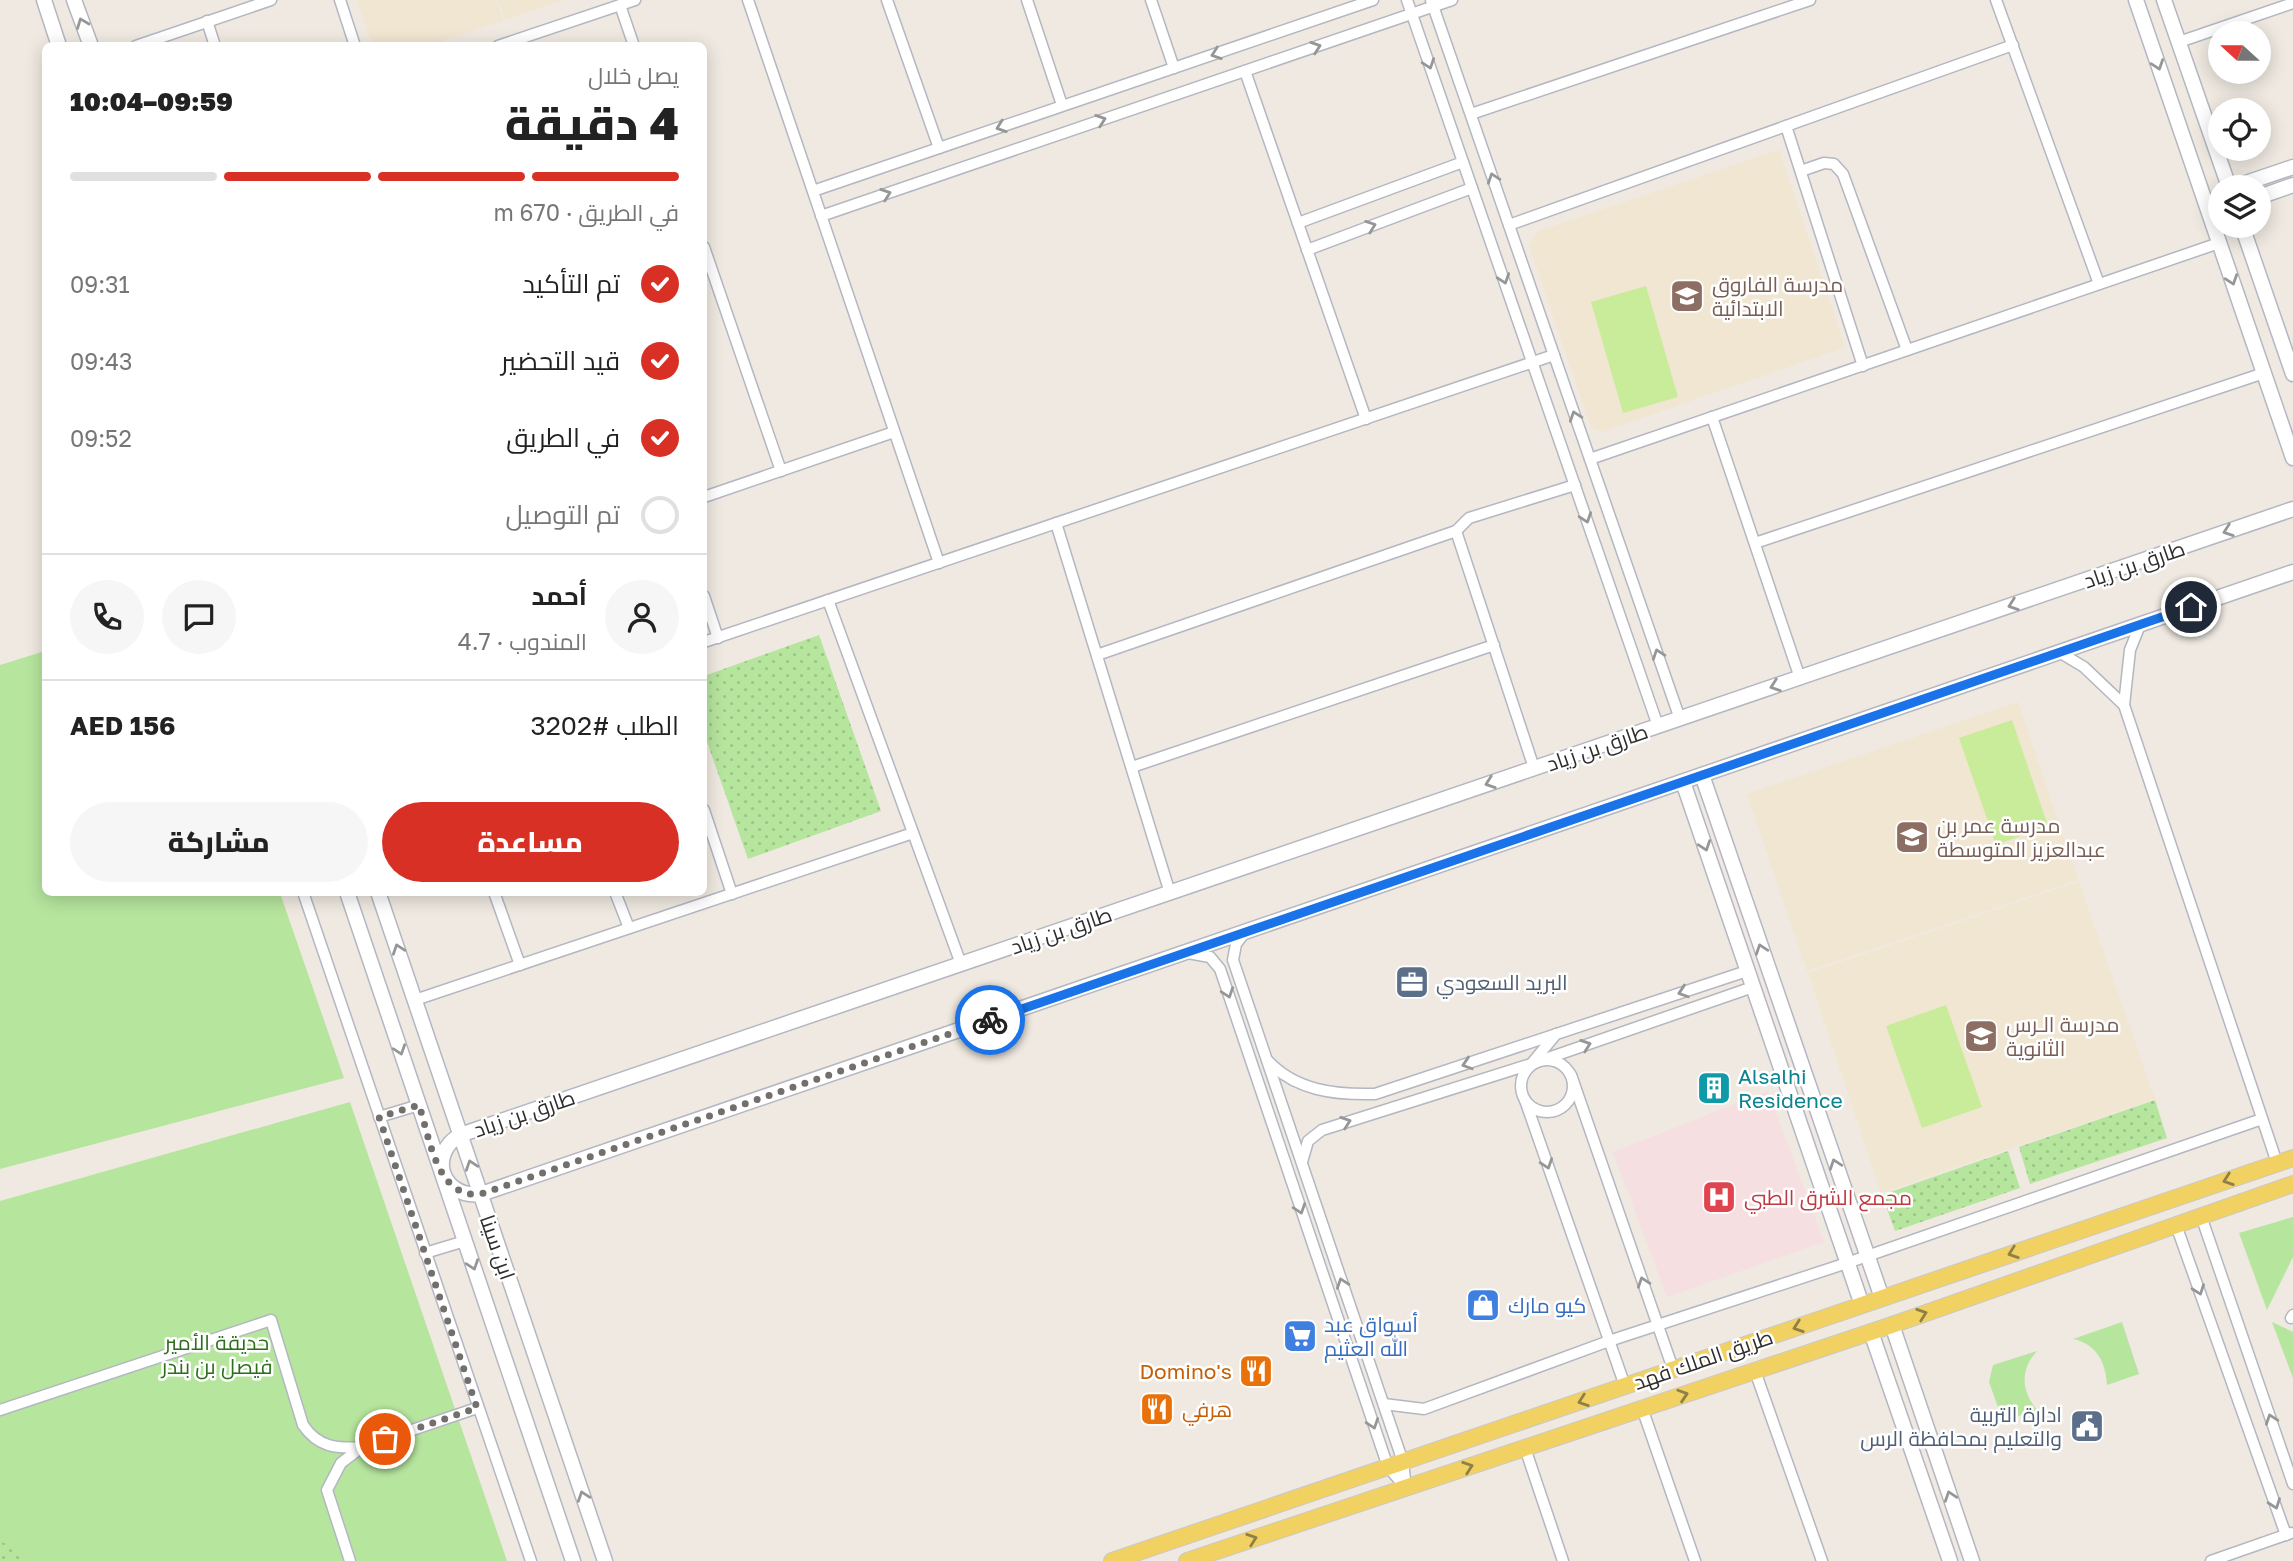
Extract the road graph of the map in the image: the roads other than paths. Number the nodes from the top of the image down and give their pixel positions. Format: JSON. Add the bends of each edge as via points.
{"nodes":[{"id":1,"x":44,"y":0,"type":"edge"},
{"id":2,"x":74,"y":0,"type":"edge"},
{"id":3,"x":271,"y":0,"type":"edge"},
{"id":4,"x":340,"y":0,"type":"edge"},
{"id":5,"x":635,"y":0,"type":"edge"},
{"id":6,"x":748,"y":0,"type":"edge"},
{"id":7,"x":887,"y":0,"type":"edge"},
{"id":8,"x":1027,"y":0,"type":"edge"},
{"id":9,"x":1151,"y":0,"type":"edge"},
{"id":10,"x":1373,"y":0,"type":"edge"},
{"id":11,"x":1407,"y":0,"type":"edge"},
{"id":12,"x":1452,"y":0,"type":"edge"},
{"id":13,"x":1810,"y":0,"type":"edge"},
{"id":14,"x":1996,"y":0,"type":"edge"},
{"id":15,"x":2136,"y":0,"type":"edge"},
{"id":16,"x":2164,"y":0,"type":"edge"},
{"id":17,"x":1432,"y":3,"type":"edge"},
{"id":18,"x":2293,"y":3,"type":"edge"},
{"id":19,"x":620,"y":5,"type":"junction"},
{"id":20,"x":1412,"y":14,"type":"junction"},
{"id":21,"x":207,"y":22,"type":"junction"},
{"id":22,"x":58,"y":42,"type":"edge"},
{"id":23,"x":90,"y":42,"type":"edge"},
{"id":24,"x":148,"y":42,"type":"edge"},
{"id":25,"x":214,"y":42,"type":"edge"},
{"id":26,"x":354,"y":42,"type":"edge"},
{"id":27,"x":517,"y":42,"type":"edge"},
{"id":28,"x":633,"y":42,"type":"edge"},
{"id":29,"x":2179,"y":42,"type":"junction"},
{"id":30,"x":2013,"y":45,"type":"junction"},
{"id":31,"x":1174,"y":68,"type":"junction"},
{"id":32,"x":1245,"y":71,"type":"junction"},
{"id":33,"x":1062,"y":105,"type":"junction"},
{"id":34,"x":1471,"y":114,"type":"junction"},
{"id":35,"x":1786,"y":126,"type":"junction"},
{"id":36,"x":939,"y":148,"type":"junction"},
{"id":37,"x":1463,"y":162,"type":"junction"},
{"id":38,"x":2293,"y":167,"type":"edge"},
{"id":39,"x":1801,"y":171,"type":"junction"},
{"id":40,"x":2225,"y":175,"type":"edge"},
{"id":41,"x":2269,"y":175,"type":"edge"},
{"id":42,"x":2293,"y":186,"type":"edge"},
{"id":43,"x":1472,"y":188,"type":"junction"},
{"id":44,"x":813,"y":191,"type":"junction"},
{"id":45,"x":2271,"y":193,"type":"edge"},
{"id":46,"x":821,"y":216,"type":"junction"},
{"id":47,"x":1297,"y":223,"type":"junction"},
{"id":48,"x":1510,"y":225,"type":"junction"},
{"id":49,"x":2246,"y":238,"type":"edge"},
{"id":50,"x":2219,"y":243,"type":"junction"},
{"id":51,"x":1307,"y":250,"type":"junction"},
{"id":52,"x":707,"y":256,"type":"edge"},
{"id":53,"x":2099,"y":284,"type":"junction"},
{"id":54,"x":1907,"y":350,"type":"junction"},
{"id":55,"x":1555,"y":355,"type":"junction"},
{"id":56,"x":1532,"y":363,"type":"junction"},
{"id":57,"x":1863,"y":366,"type":"junction"},
{"id":58,"x":2264,"y":373,"type":"junction"},
{"id":59,"x":2293,"y":374,"type":"edge"},
{"id":60,"x":1712,"y":417,"type":"junction"},
{"id":61,"x":1366,"y":419,"type":"junction"},
{"id":62,"x":894,"y":432,"type":"junction"},
{"id":63,"x":2293,"y":458,"type":"edge"},
{"id":64,"x":1590,"y":459,"type":"junction"},
{"id":65,"x":781,"y":471,"type":"junction"},
{"id":66,"x":1575,"y":485,"type":"junction"},
{"id":67,"x":707,"y":496,"type":"edge"},
{"id":68,"x":2293,"y":509,"type":"edge"},
{"id":69,"x":1056,"y":523,"type":"junction"},
{"id":70,"x":1456,"y":531,"type":"junction"},
{"id":71,"x":1755,"y":543,"type":"junction"},
{"id":72,"x":939,"y":563,"type":"junction"},
{"id":73,"x":2293,"y":572,"type":"edge"},
{"id":74,"x":828,"y":600,"type":"junction"},
{"id":75,"x":707,"y":605,"type":"edge"},
{"id":76,"x":2140,"y":625,"type":"junction"},
{"id":77,"x":718,"y":638,"type":"junction"},
{"id":78,"x":707,"y":641,"type":"edge"},
{"id":79,"x":1494,"y":645,"type":"junction"},
{"id":80,"x":2059,"y":652,"type":"junction"},
{"id":81,"x":1097,"y":655,"type":"junction"},
{"id":82,"x":1800,"y":678,"type":"junction"},
{"id":83,"x":2124,"y":705,"type":"junction"},
{"id":84,"x":1680,"y":719,"type":"junction"},
{"id":85,"x":1658,"y":726,"type":"junction"},
{"id":86,"x":1132,"y":767,"type":"junction"},
{"id":87,"x":1534,"y":768,"type":"junction"},
{"id":88,"x":1702,"y":775,"type":"junction"},
{"id":89,"x":1683,"y":782,"type":"junction"},
{"id":90,"x":707,"y":819,"type":"edge"},
{"id":91,"x":913,"y":833,"type":"junction"},
{"id":92,"x":1170,"y":892,"type":"junction"},
{"id":93,"x":732,"y":894,"type":"junction"},
{"id":94,"x":304,"y":896,"type":"edge"},
{"id":95,"x":348,"y":896,"type":"edge"},
{"id":96,"x":379,"y":896,"type":"edge"},
{"id":97,"x":495,"y":896,"type":"edge"},
{"id":98,"x":617,"y":896,"type":"edge"},
{"id":99,"x":629,"y":928,"type":"junction"},
{"id":100,"x":1246,"y":931,"type":"junction"},
{"id":101,"x":1184,"y":953,"type":"junction"},
{"id":102,"x":961,"y":964,"type":"junction"},
{"id":103,"x":520,"y":965,"type":"junction"},
{"id":104,"x":1747,"y":971,"type":"junction"},
{"id":105,"x":1753,"y":987,"type":"junction"},
{"id":106,"x":415,"y":1000,"type":"junction"},
{"id":107,"x":1556,"y":1034,"type":"junction"},
{"id":108,"x":1512,"y":1049,"type":"junction"},
{"id":109,"x":1266,"y":1059,"type":"junction"},
{"id":110,"x":1538,"y":1061,"type":"junction"},
{"id":111,"x":1571,"y":1075,"type":"junction"},
{"id":112,"x":1525,"y":1100,"type":"junction"},
{"id":113,"x":419,"y":1105,"type":"junction"},
{"id":114,"x":379,"y":1117,"type":"junction"},
{"id":115,"x":2262,"y":1119,"type":"junction"},
{"id":116,"x":460,"y":1135,"type":"junction"},
{"id":117,"x":2293,"y":1158,"type":"edge"},
{"id":118,"x":2277,"y":1163,"type":"junction"},
{"id":119,"x":1302,"y":1164,"type":"junction"},
{"id":120,"x":442,"y":1172,"type":"junction"},
{"id":121,"x":2293,"y":1184,"type":"edge"},
{"id":122,"x":481,"y":1194,"type":"junction"},
{"id":123,"x":2201,"y":1216,"type":"junction"},
{"id":124,"x":2176,"y":1225,"type":"junction"},
{"id":125,"x":465,"y":1241,"type":"junction"},
{"id":126,"x":425,"y":1253,"type":"junction"},
{"id":127,"x":1867,"y":1255,"type":"junction"},
{"id":128,"x":1847,"y":1263,"type":"junction"},
{"id":129,"x":1881,"y":1298,"type":"junction"},
{"id":130,"x":1862,"y":1305,"type":"junction"},
{"id":131,"x":1658,"y":1325,"type":"junction"},
{"id":132,"x":1892,"y":1325,"type":"junction"},
{"id":133,"x":1871,"y":1332,"type":"junction"},
{"id":134,"x":1609,"y":1341,"type":"junction"},
{"id":135,"x":1673,"y":1369,"type":"junction"},
{"id":136,"x":1755,"y":1371,"type":"junction"},
{"id":137,"x":1625,"y":1386,"type":"junction"},
{"id":138,"x":1384,"y":1404,"type":"junction"},
{"id":139,"x":477,"y":1408,"type":"junction"},
{"id":140,"x":1642,"y":1408,"type":"junction"},
{"id":141,"x":0,"y":1410,"type":"edge"},
{"id":142,"x":362,"y":1447,"type":"junction"},
{"id":143,"x":1525,"y":1448,"type":"junction"},
{"id":144,"x":1396,"y":1464,"type":"junction"},
{"id":145,"x":2293,"y":1484,"type":"edge"},
{"id":146,"x":1406,"y":1488,"type":"junction"},
{"id":147,"x":2290,"y":1534,"type":"edge"},
{"id":148,"x":350,"y":1561,"type":"edge"},
{"id":149,"x":531,"y":1561,"type":"edge"},
{"id":150,"x":573,"y":1561,"type":"edge"},
{"id":151,"x":605,"y":1561,"type":"edge"},
{"id":152,"x":1112,"y":1561,"type":"edge"},
{"id":153,"x":1187,"y":1561,"type":"edge"},
{"id":154,"x":1563,"y":1561,"type":"edge"},
{"id":155,"x":1695,"y":1561,"type":"edge"},
{"id":156,"x":1822,"y":1561,"type":"edge"},
{"id":157,"x":1950,"y":1561,"type":"edge"},
{"id":158,"x":1972,"y":1561,"type":"edge"},
{"id":159,"x":2211,"y":1561,"type":"edge"}],
"edges":[{"from":1,"to":22,"type":"street"},
{"from":23,"to":2,"type":"street","one_way":true},
{"from":3,"to":21,"type":"street"},
{"from":4,"to":26,"type":"street"},
{"from":5,"to":19,"type":"street"},
{"from":6,"to":44,"type":"street"},
{"from":7,"to":36,"type":"street"},
{"from":8,"to":33,"type":"street"},
{"from":9,"to":31,"type":"street"},
{"from":10,"to":31,"type":"street","one_way":true},
{"from":11,"to":20,"type":"street"},
{"from":12,"to":17,"type":"street"},
{"from":13,"to":34,"type":"street"},
{"from":14,"to":30,"type":"street"},
{"from":15,"to":50,"type":"street","one_way":true},
{"from":16,"to":29,"type":"street"},
{"from":17,"to":20,"type":"street"},
{"from":17,"to":34,"type":"street"},
{"from":18,"to":29,"type":"street"},
{"from":19,"to":27,"type":"street"},
{"from":19,"to":28,"type":"street"},
{"from":32,"to":20,"type":"street","one_way":true},
{"from":20,"to":37,"type":"street","one_way":true},
{"from":21,"to":24,"type":"street"},
{"from":21,"to":25,"type":"street"},
{"from":29,"to":40,"type":"street"},
{"from":30,"to":35,"type":"street"},
{"from":30,"to":53,"type":"street"},
{"from":31,"to":33,"type":"street"},
{"from":46,"to":32,"type":"street","one_way":true},
{"from":32,"to":47,"type":"street"},
{"from":33,"to":36,"type":"street","one_way":true},
{"from":48,"to":34,"type":"street","one_way":true},
{"from":35,"to":39,"type":"street"},
{"from":35,"to":48,"type":"street"},
{"from":36,"to":44,"type":"street"},
{"from":37,"to":43,"type":"street"},
{"from":37,"to":47,"type":"street"},
{"from":38,"to":41,"type":"street"},
{"from":39,"to":54,"type":"street","via":[[1824,163],[1834,164],[1843,174]]},
{"from":39,"to":57,"type":"street"},
{"from":42,"to":45,"type":"street"},
{"from":51,"to":43,"type":"street","one_way":true},
{"from":43,"to":56,"type":"street","one_way":true},
{"from":44,"to":46,"type":"street"},
{"from":46,"to":62,"type":"street"},
{"from":47,"to":51,"type":"street"},
{"from":48,"to":55,"type":"street"},
{"from":49,"to":59,"type":"street"},
{"from":50,"to":53,"type":"street"},
{"from":50,"to":58,"type":"street","one_way":true},
{"from":51,"to":61,"type":"street"},
{"from":52,"to":65,"type":"street"},
{"from":53,"to":54,"type":"street"},
{"from":54,"to":57,"type":"street"},
{"from":55,"to":56,"type":"street"},
{"from":64,"to":55,"type":"street","one_way":true},
{"from":56,"to":61,"type":"street"},
{"from":56,"to":66,"type":"street"},
{"from":57,"to":60,"type":"street"},
{"from":58,"to":63,"type":"street"},
{"from":58,"to":71,"type":"street"},
{"from":60,"to":64,"type":"street"},
{"from":60,"to":71,"type":"street"},
{"from":61,"to":69,"type":"street"},
{"from":62,"to":65,"type":"street"},
{"from":62,"to":72,"type":"street"},
{"from":84,"to":64,"type":"street","one_way":true},
{"from":65,"to":67,"type":"street"},
{"from":66,"to":70,"type":"street","via":[[1469,518]]},
{"from":66,"to":85,"type":"street","one_way":true},
{"from":68,"to":82,"type":"street","name":"طارق بن زياد","one_way":true},
{"from":69,"to":72,"type":"street"},
{"from":69,"to":81,"type":"street"},
{"from":70,"to":79,"type":"street"},
{"from":70,"to":81,"type":"street"},
{"from":71,"to":82,"type":"street"},
{"from":72,"to":74,"type":"street"},
{"from":73,"to":76,"type":"street"},
{"from":74,"to":77,"type":"street"},
{"from":74,"to":91,"type":"street"},
{"from":75,"to":77,"type":"street"},
{"from":76,"to":80,"type":"street"},
{"from":76,"to":83,"type":"street","via":[[2130,650]]},
{"from":77,"to":78,"type":"street"},
{"from":79,"to":86,"type":"street"},
{"from":79,"to":87,"type":"street"},
{"from":80,"to":83,"type":"street","via":[[2084,667]]},
{"from":80,"to":88,"type":"street"},
{"from":81,"to":86,"type":"street"},
{"from":82,"to":84,"type":"street","name":"طارق بن زياد","one_way":true},
{"from":83,"to":115,"type":"street"},
{"from":84,"to":85,"type":"street","name":"طارق بن زياد"},
{"from":85,"to":87,"type":"street","name":"طارق بن زياد"},
{"from":86,"to":92,"type":"street"},
{"from":87,"to":92,"type":"street","name":"طارق بن زياد","one_way":true},
{"from":88,"to":89,"type":"street"},
{"from":127,"to":88,"type":"street","one_way":true},
{"from":89,"to":100,"type":"street"},
{"from":89,"to":104,"type":"street","one_way":true},
{"from":90,"to":93,"type":"street"},
{"from":91,"to":93,"type":"street"},
{"from":91,"to":102,"type":"street"},
{"from":92,"to":102,"type":"street","name":"طارق بن زياد"},
{"from":93,"to":99,"type":"street"},
{"from":94,"to":114,"type":"street"},
{"from":95,"to":113,"type":"street","name":"ابن سينا","one_way":true},
{"from":106,"to":96,"type":"street","name":"ابن سينا","one_way":true},
{"from":97,"to":103,"type":"street"},
{"from":98,"to":99,"type":"street"},
{"from":99,"to":103,"type":"street"},
{"from":100,"to":101,"type":"street"},
{"from":100,"to":109,"type":"street","via":[[1236,944],[1233,960]]},
{"from":101,"to":122,"type":"street"},
{"from":101,"to":144,"type":"street","one_way":true,"via":[[1210,957],[1220,970]]},
{"from":102,"to":116,"type":"street","name":"طارق بن زياد"},
{"from":103,"to":106,"type":"street"},
{"from":104,"to":105,"type":"street"},
{"from":104,"to":107,"type":"street","one_way":true},
{"from":110,"to":105,"type":"street","one_way":true},
{"from":105,"to":128,"type":"street"},
{"from":106,"to":116,"type":"street","name":"ابن سينا"},
{"from":107,"to":108,"type":"street"},
{"from":107,"to":110,"type":"street"},
{"from":108,"to":109,"type":"street","one_way":true,"via":[[1375,1094],[1331,1093],[1308,1087],[1289,1079]]},
{"from":108,"to":110,"type":"street"},
{"from":109,"to":119,"type":"street"},
{"from":110,"to":111,"type":"street","via":[[1567,1068]]},
{"from":110,"to":112,"type":"street","via":[[1521,1084]]},
{"from":119,"to":110,"type":"street","one_way":true,"via":[[1308,1141],[1321,1130]]},
{"from":111,"to":112,"type":"street","via":[[1573,1093],[1563,1107],[1546,1112]]},
{"from":131,"to":111,"type":"street","one_way":true},
{"from":112,"to":134,"type":"street","one_way":true},
{"from":113,"to":114,"type":"street"},
{"from":113,"to":120,"type":"street","name":"ابن سينا"},
{"from":114,"to":126,"type":"street"},
{"from":115,"to":118,"type":"street"},
{"from":115,"to":127,"type":"street"},
{"from":116,"to":120,"type":"street","name":"طارق بن زياد","via":[[446,1146]]},
{"from":122,"to":116,"type":"street","name":"ابن سينا","one_way":true},
{"from":117,"to":118,"type":"main road","name":"طريق الملك فهد"},
{"from":118,"to":129,"type":"main road","name":"طريق الملك فهد","one_way":true},
{"from":138,"to":119,"type":"street","one_way":true},
{"from":120,"to":122,"type":"street","via":[[452,1189]]},
{"from":120,"to":125,"type":"street","name":"ابن سينا"},
{"from":121,"to":123,"type":"main road","name":"طريق الملك فهد"},
{"from":151,"to":122,"type":"street","name":"ابن سينا","one_way":true},
{"from":123,"to":124,"type":"main road","name":"طريق الملك فهد"},
{"from":145,"to":123,"type":"street","one_way":true},
{"from":132,"to":124,"type":"main road","name":"طريق الملك فهد","one_way":true},
{"from":124,"to":147,"type":"street","one_way":true},
{"from":125,"to":126,"type":"street"},
{"from":125,"to":150,"type":"street","name":"ابن سينا","one_way":true},
{"from":126,"to":139,"type":"street"},
{"from":127,"to":128,"type":"street"},
{"from":127,"to":129,"type":"street"},
{"from":128,"to":130,"type":"street"},
{"from":128,"to":131,"type":"street"},
{"from":129,"to":130,"type":"main road","name":"طريق الملك فهد"},
{"from":130,"to":135,"type":"main road","name":"طريق الملك فهد","one_way":true},
{"from":131,"to":134,"type":"street"},
{"from":131,"to":135,"type":"street"},
{"from":132,"to":133,"type":"main road","name":"طريق الملك فهد"},
{"from":158,"to":132,"type":"street","one_way":true},
{"from":133,"to":136,"type":"main road","name":"طريق الملك فهد"},
{"from":133,"to":157,"type":"street"},
{"from":134,"to":137,"type":"street"},
{"from":134,"to":138,"type":"street","via":[[1424,1409]]},
{"from":135,"to":137,"type":"main road","name":"طريق الملك فهد"},
{"from":140,"to":136,"type":"main road","name":"طريق الملك فهد","one_way":true},
{"from":136,"to":156,"type":"street"},
{"from":137,"to":144,"type":"main road","name":"طريق الملك فهد","one_way":true},
{"from":138,"to":144,"type":"street"},
{"from":139,"to":142,"type":"street"},
{"from":139,"to":149,"type":"street"},
{"from":140,"to":143,"type":"main road","name":"طريق الملك فهد"},
{"from":140,"to":155,"type":"street"},
{"from":141,"to":142,"type":"street","via":[[271,1320],[310,1436],[338,1449]]},
{"from":142,"to":148,"type":"street","via":[[341,1463],[327,1490]]},
{"from":146,"to":143,"type":"main road","name":"طريق الملك فهد","one_way":true},
{"from":143,"to":154,"type":"street"},
{"from":144,"to":146,"type":"street"},
{"from":144,"to":146,"type":"street"},
{"from":144,"to":152,"type":"main road","name":"طريق الملك فهد"},
{"from":153,"to":146,"type":"main road","name":"طريق الملك فهد","one_way":true},
{"from":147,"to":159,"type":"street"}]}
